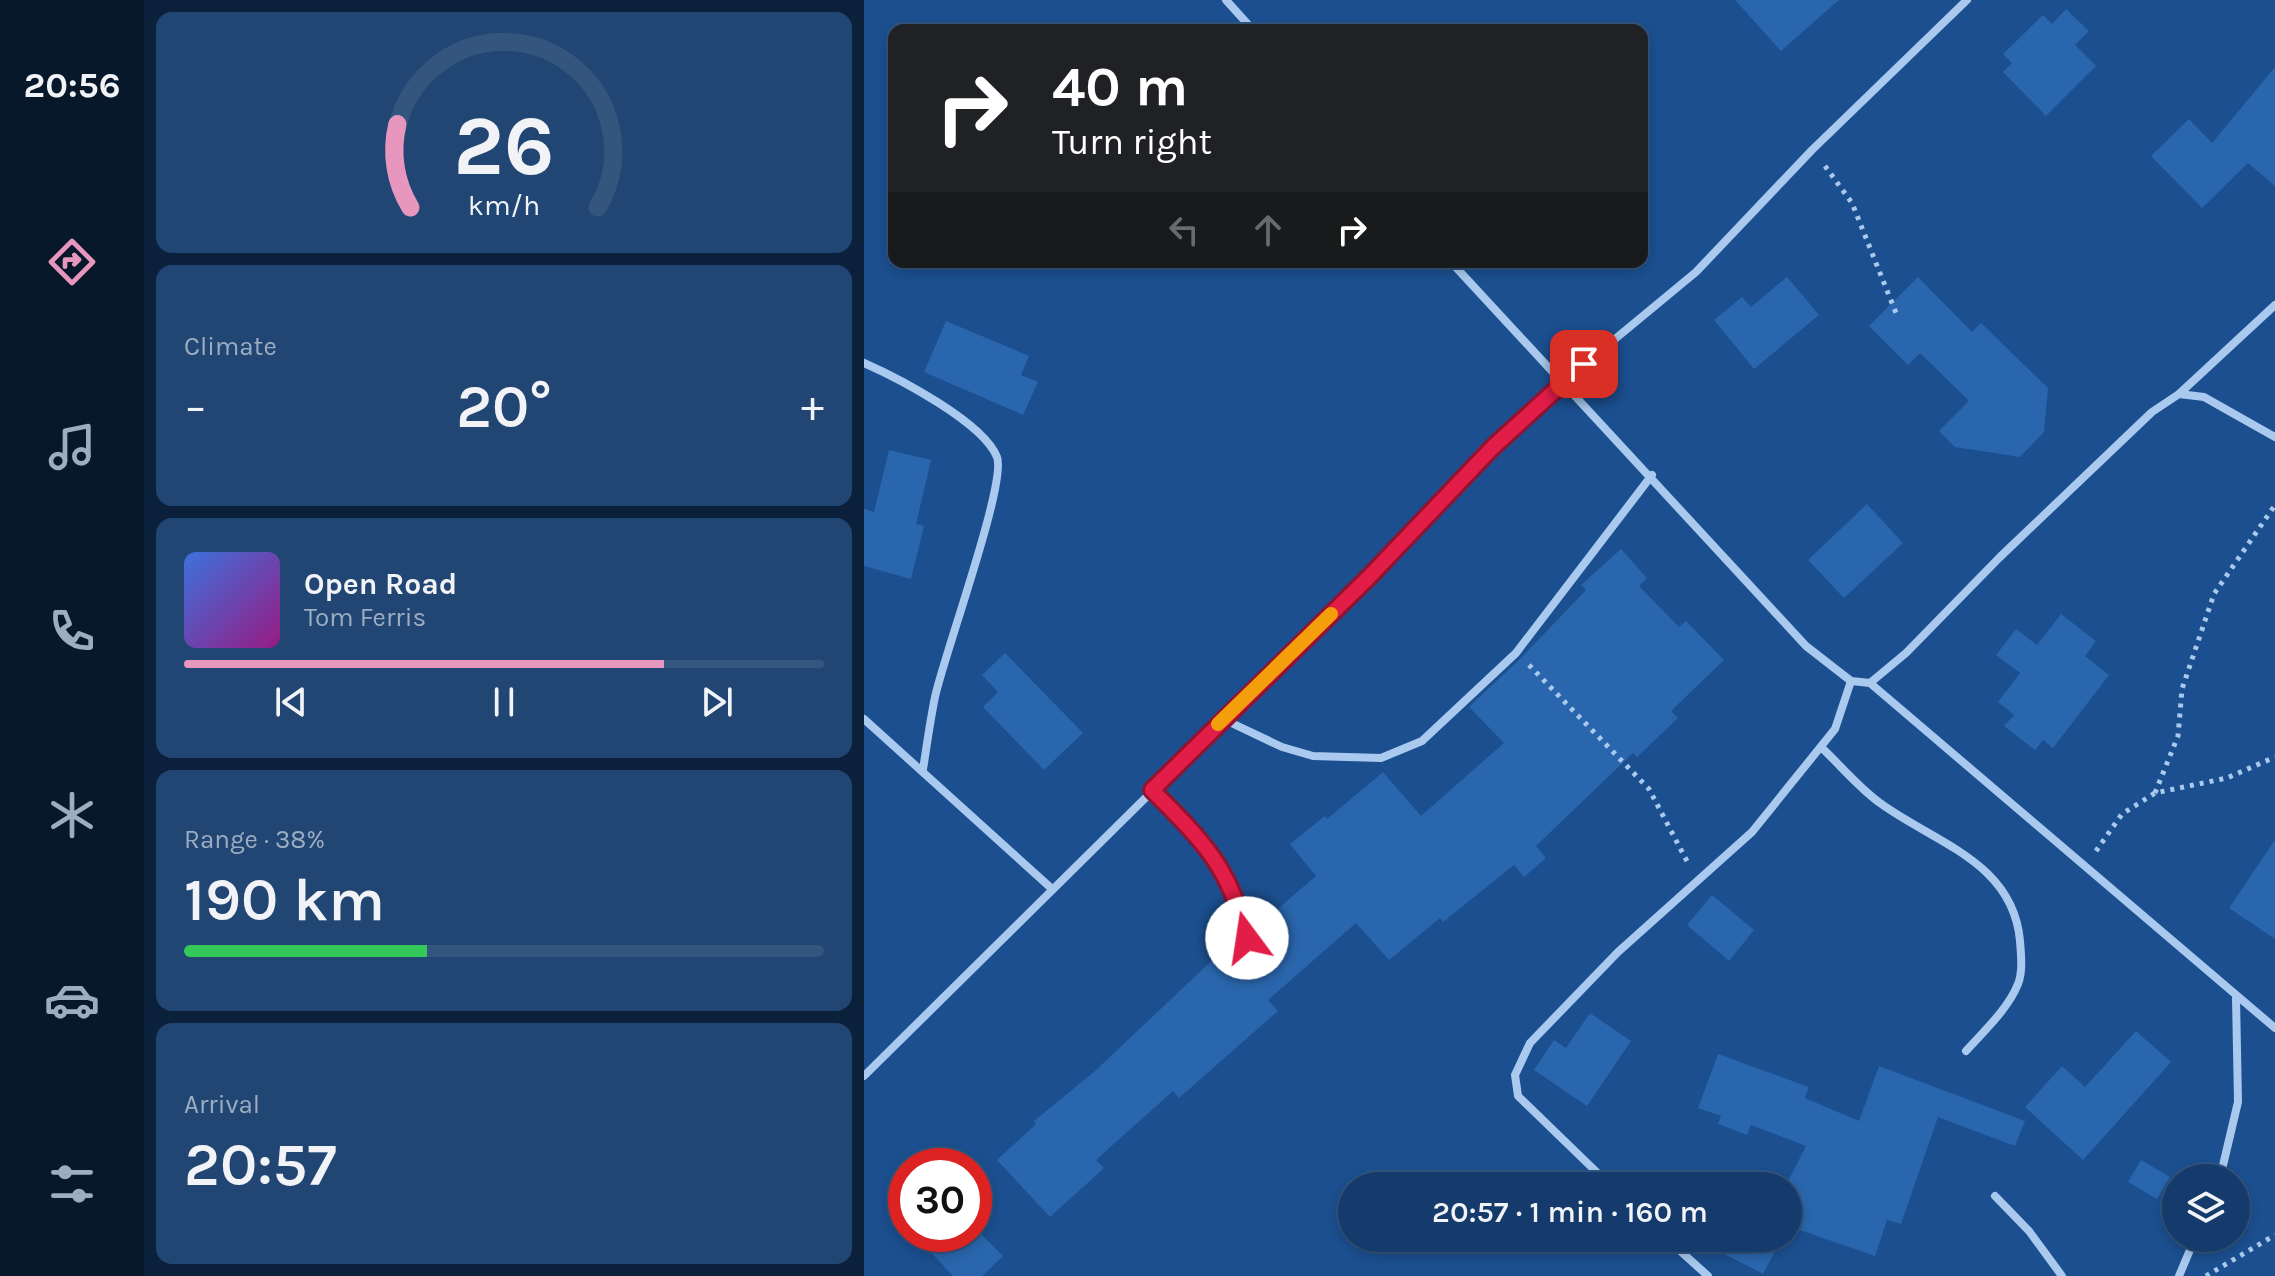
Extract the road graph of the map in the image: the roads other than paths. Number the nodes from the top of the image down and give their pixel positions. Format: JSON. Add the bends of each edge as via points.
{"nodes":[{"id":1,"x":1226,"y":0,"type":"edge"},
{"id":2,"x":1967,"y":0,"type":"edge"},
{"id":3,"x":1248,"y":24,"type":"edge"},
{"id":4,"x":1457,"y":268,"type":"edge"},
{"id":5,"x":2275,"y":305,"type":"edge"},
{"id":6,"x":864,"y":363,"type":"edge"},
{"id":7,"x":1563,"y":382,"type":"junction"},
{"id":8,"x":2179,"y":394,"type":"junction"},
{"id":9,"x":2275,"y":437,"type":"edge"},
{"id":10,"x":1652,"y":475,"type":"junction"},
{"id":11,"x":1851,"y":681,"type":"junction"},
{"id":12,"x":1870,"y":683,"type":"junction"},
{"id":13,"x":864,"y":719,"type":"edge"},
{"id":14,"x":1223,"y":719,"type":"junction"},
{"id":15,"x":1822,"y":748,"type":"junction"},
{"id":16,"x":923,"y":769,"type":"junction"},
{"id":17,"x":1152,"y":790,"type":"junction"},
{"id":18,"x":1051,"y":888,"type":"junction"},
{"id":19,"x":1247,"y":938,"type":"dead end"},
{"id":20,"x":2236,"y":998,"type":"junction"},
{"id":21,"x":2275,"y":1028,"type":"edge"},
{"id":22,"x":1966,"y":1051,"type":"dead end"},
{"id":23,"x":864,"y":1076,"type":"edge"},
{"id":24,"x":2223,"y":1164,"type":"edge"},
{"id":25,"x":1596,"y":1172,"type":"edge"},
{"id":26,"x":1995,"y":1196,"type":"dead end"},
{"id":27,"x":1681,"y":1252,"type":"edge"},
{"id":28,"x":2189,"y":1252,"type":"edge"},
{"id":29,"x":1708,"y":1276,"type":"edge"},
{"id":30,"x":2062,"y":1276,"type":"edge"},
{"id":31,"x":2179,"y":1276,"type":"edge"}],
"edges":[{"from":1,"to":3,"type":"street"},
{"from":2,"to":7,"type":"street","via":[[1696,272]]},
{"from":4,"to":7,"type":"street"},
{"from":5,"to":8,"type":"street"},
{"from":6,"to":16,"type":"street","via":[[920,390],[983,437],[999,467],[935,697]]},
{"from":7,"to":10,"type":"street"},
{"from":7,"to":14,"type":"street"},
{"from":8,"to":9,"type":"street","via":[[2204,397]]},
{"from":8,"to":12,"type":"street","via":[[2141,423]]},
{"from":10,"to":11,"type":"street","via":[[1806,646]]},
{"from":10,"to":14,"type":"street","via":[[1516,653],[1422,741],[1381,758],[1313,756]]},
{"from":11,"to":12,"type":"street"},
{"from":11,"to":15,"type":"street","via":[[1844,709]]},
{"from":12,"to":20,"type":"street"},
{"from":13,"to":16,"type":"street"},
{"from":14,"to":17,"type":"street"},
{"from":15,"to":22,"type":"street","via":[[1878,802],[1951,845],[2003,887],[2018,925],[2019,982]]},
{"from":15,"to":25,"type":"street","via":[[1752,832],[1618,952],[1530,1043],[1515,1075],[1518,1096]]},
{"from":16,"to":18,"type":"street"},
{"from":17,"to":18,"type":"street"},
{"from":17,"to":19,"type":"street","via":[[1219,864],[1233,886]]},
{"from":18,"to":23,"type":"street"},
{"from":20,"to":21,"type":"street"},
{"from":20,"to":24,"type":"street","via":[[2238,1102]]},
{"from":26,"to":30,"type":"street"},
{"from":27,"to":29,"type":"street"},
{"from":28,"to":31,"type":"street"}]}
